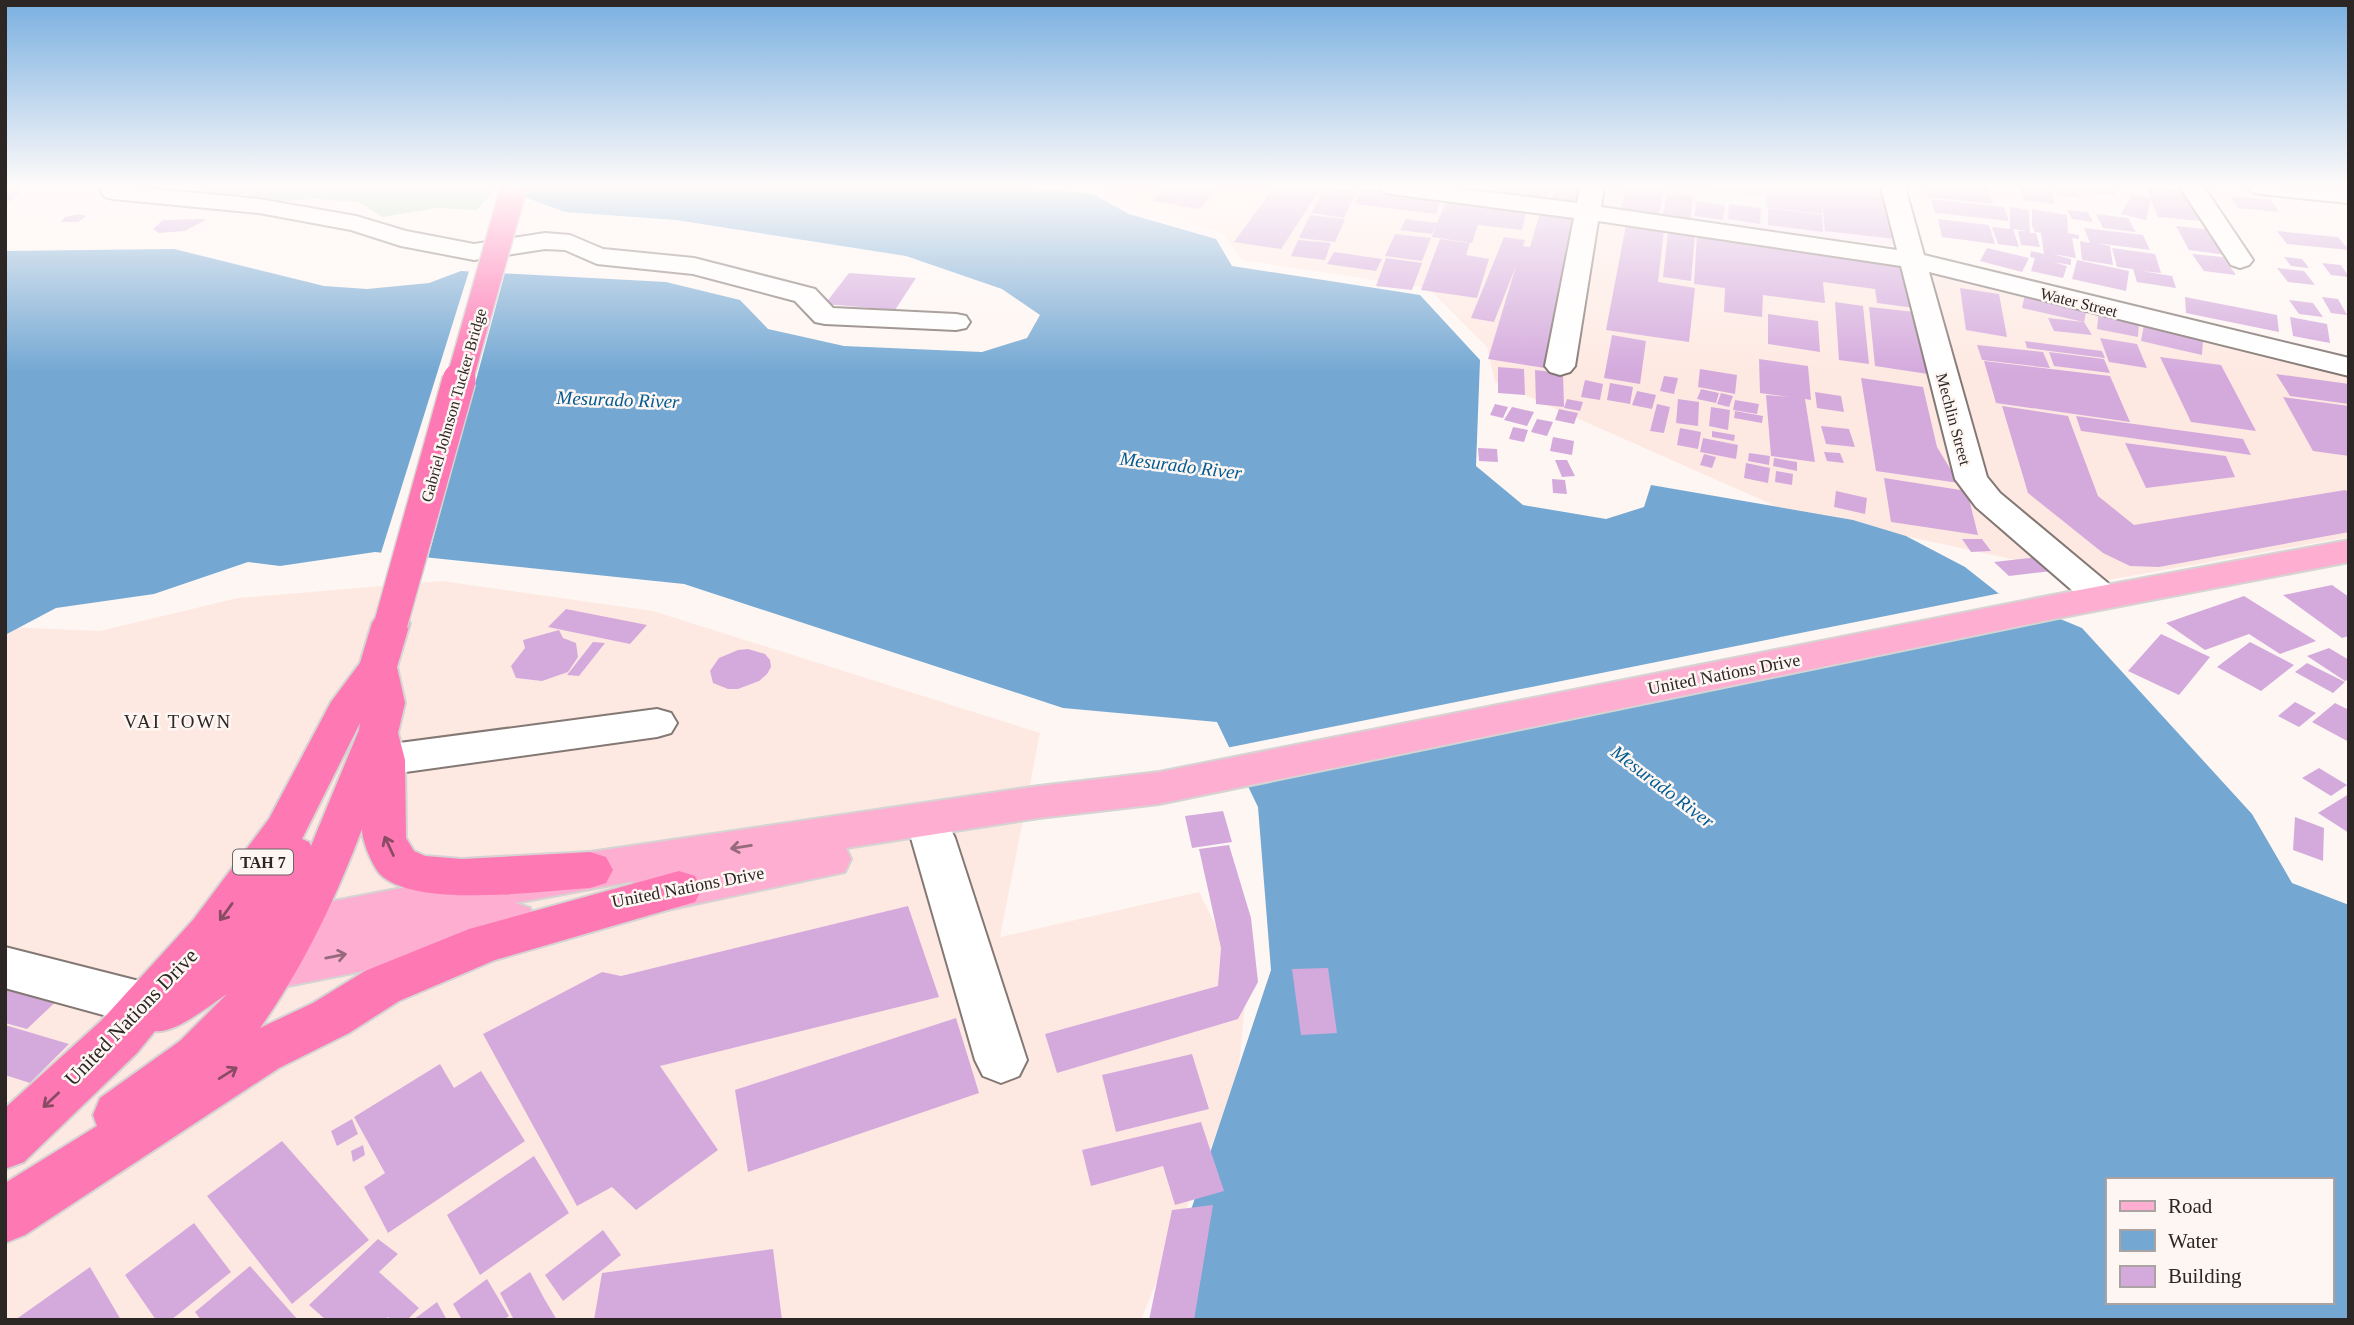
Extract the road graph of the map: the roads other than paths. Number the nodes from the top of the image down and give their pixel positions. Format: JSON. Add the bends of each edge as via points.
{"nodes":[{"id":1,"x":457,"y":249,"type":"edge"},
{"id":2,"x":494,"y":249,"type":"edge"},
{"id":3,"x":497,"y":249,"type":"edge"},
{"id":4,"x":582,"y":249,"type":"edge"},
{"id":5,"x":1581,"y":249,"type":"edge"},
{"id":6,"x":1853,"y":249,"type":"edge"},
{"id":7,"x":1909,"y":249,"type":"edge"},
{"id":8,"x":2233,"y":249,"type":"edge"},
{"id":9,"x":1912,"y":260,"type":"junction"},
{"id":10,"x":2240,"y":260,"type":"dead end"},
{"id":11,"x":956,"y":322,"type":"dead end"},
{"id":12,"x":1560,"y":366,"type":"dead end"},
{"id":13,"x":2349,"y":366,"type":"edge"},
{"id":14,"x":2349,"y":551,"type":"edge"},
{"id":15,"x":2102,"y":597,"type":"junction"},
{"id":16,"x":391,"y":623,"type":"joint"},
{"id":17,"x":378,"y":667,"type":"junction"},
{"id":18,"x":657,"y":723,"type":"dead end"},
{"id":19,"x":382,"y":745,"type":"junction"},
{"id":20,"x":1100,"y":796,"type":"junction"},
{"id":21,"x":933,"y":838,"type":"junction"},
{"id":22,"x":590,"y":870,"type":"junction"},
{"id":23,"x":679,"y":889,"type":"junction"},
{"id":24,"x":260,"y":952,"type":"junction"},
{"id":25,"x":5,"y":967,"type":"edge"},
{"id":26,"x":133,"y":1021,"type":"junction"},
{"id":27,"x":1001,"y":1060,"type":"dead end"},
{"id":28,"x":5,"y":1144,"type":"edge"},
{"id":29,"x":5,"y":1213,"type":"edge"}],
"edges":[{"from":1,"to":2,"type":"street"},
{"from":3,"to":16,"type":"highway","name":"Gabriel Johnson Tucker Bridge","bridge":true},
{"from":4,"to":11,"type":"street","via":[[597,256],[694,266],[805,295],[825,316]]},
{"from":5,"to":12,"type":"street"},
{"from":6,"to":9,"type":"street","name":"Water Street"},
{"from":7,"to":9,"type":"street","name":"Mechlin Street"},
{"from":8,"to":10,"type":"street"},
{"from":9,"to":13,"type":"street","name":"Water Street"},
{"from":9,"to":15,"type":"street","name":"Mechlin Street","via":[[1970,479],[1995,507]]},
{"from":14,"to":15,"type":"main road","name":"United Nations Drive"},
{"from":15,"to":20,"type":"main road","name":"United Nations Drive","via":[[1160,788]]},
{"from":16,"to":17,"type":"highway","name":"United Nations Drive"},
{"from":17,"to":19,"type":"highway","name":"United Nations Drive","number":"TAH 7","via":[[385,703]]},
{"from":17,"to":24,"type":"highway"},
{"from":17,"to":26,"type":"highway","name":"United Nations Drive","number":"TAH 7","one_way":true,"via":[[351,702],[276,842],[210,934]]},
{"from":18,"to":19,"type":"street"},
{"from":22,"to":19,"type":"highway","one_way":true,"via":[[462,877],[421,874],[398,864],[384,840]]},
{"from":19,"to":24,"type":"highway","name":"United Nations Drive","number":"TAH 7"},
{"from":20,"to":21,"type":"main road","name":"United Nations Drive","via":[[1048,816]]},
{"from":20,"to":22,"type":"main road","name":"United Nations Drive","one_way":true},
{"from":21,"to":23,"type":"main road","name":"United Nations Drive"},
{"from":21,"to":27,"type":"street"},
{"from":22,"to":24,"type":"main road","name":"United Nations Drive"},
{"from":24,"to":23,"type":"main road","name":"United Nations Drive","one_way":true},
{"from":29,"to":23,"type":"highway","one_way":true,"via":[[261,1052],[331,1018],[382,986],[486,943]]},
{"from":24,"to":26,"type":"highway"},
{"from":24,"to":29,"type":"highway","name":"United Nations Drive","number":"TAH 7","via":[[245,1008],[209,1048],[114,1119]]},
{"from":25,"to":26,"type":"street"},
{"from":26,"to":28,"type":"highway","name":"United Nations Drive","number":"TAH 7","one_way":true}]}
